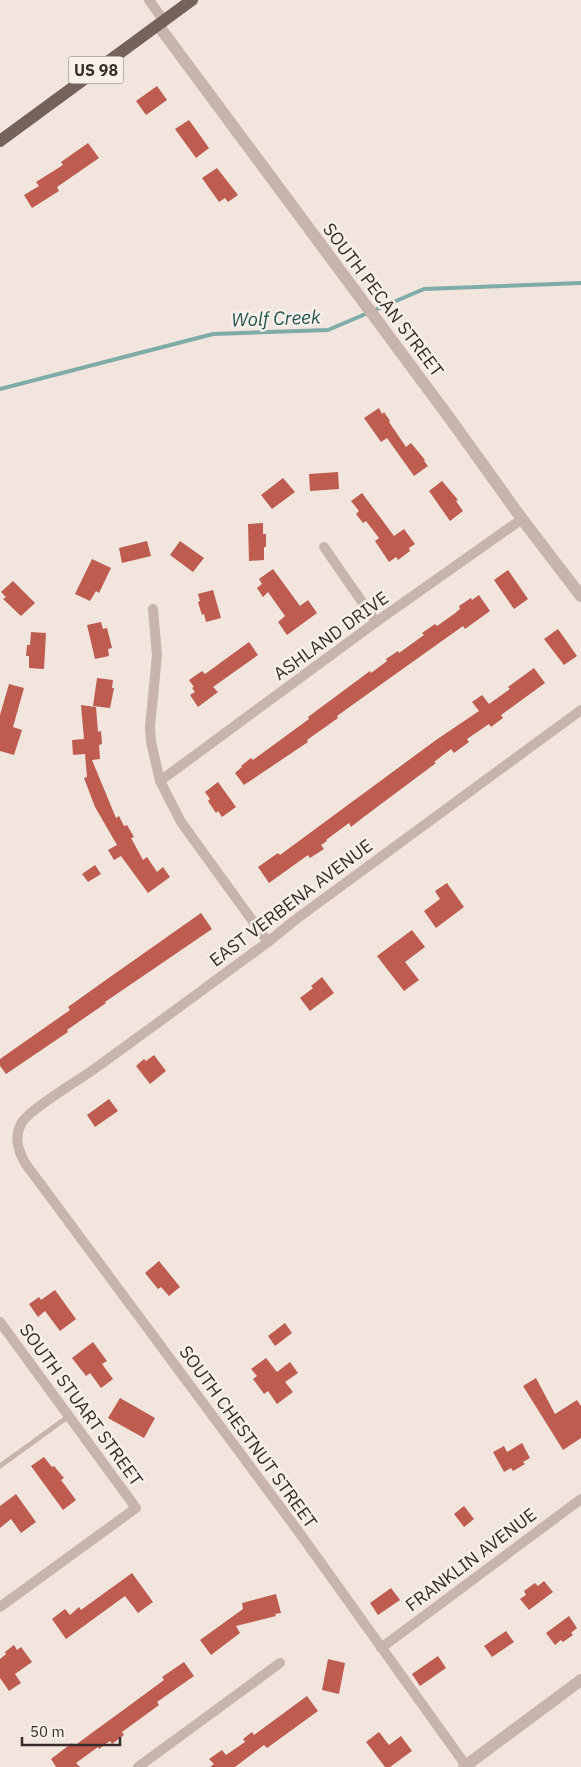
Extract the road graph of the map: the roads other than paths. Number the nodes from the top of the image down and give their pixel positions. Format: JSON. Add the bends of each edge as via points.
{"nodes":[{"id":1,"x":149,"y":0,"type":"edge"},
{"id":2,"x":192,"y":0,"type":"edge"},
{"id":3,"x":161,"y":23,"type":"junction"},
{"id":4,"x":0,"y":141,"type":"edge"},
{"id":5,"x":522,"y":519,"type":"junction"},
{"id":6,"x":324,"y":547,"type":"dead end"},
{"id":7,"x":581,"y":596,"type":"edge"},
{"id":8,"x":153,"y":609,"type":"dead end"},
{"id":9,"x":376,"y":622,"type":"junction"},
{"id":10,"x":581,"y":710,"type":"edge"},
{"id":11,"x":160,"y":781,"type":"junction"},
{"id":12,"x":268,"y":942,"type":"junction"},
{"id":13,"x":21,"y":1122,"type":"joint"},
{"id":14,"x":2,"y":1328,"type":"edge"},
{"id":15,"x":70,"y":1416,"type":"junction"},
{"id":16,"x":0,"y":1466,"type":"edge"},
{"id":17,"x":581,"y":1499,"type":"edge"},
{"id":18,"x":0,"y":1607,"type":"edge"},
{"id":19,"x":381,"y":1648,"type":"junction"},
{"id":20,"x":280,"y":1663,"type":"dead end"},
{"id":21,"x":581,"y":1680,"type":"edge"},
{"id":22,"x":466,"y":1766,"type":"edge"},
{"id":23,"x":138,"y":1767,"type":"edge"}],
"edges":[{"from":1,"to":3,"type":"street"},
{"from":2,"to":3,"type":"main road","number":"US 98"},
{"from":3,"to":4,"type":"main road","number":"US 98"},
{"from":3,"to":5,"type":"street","name":"SOUTH PECAN STREET"},
{"from":5,"to":7,"type":"street","name":"SOUTH PECAN STREET"},
{"from":5,"to":9,"type":"street","name":"ASHLAND DRIVE"},
{"from":6,"to":9,"type":"street"},
{"from":8,"to":11,"type":"street","via":[[157,655],[151,734]]},
{"from":9,"to":11,"type":"street","name":"ASHLAND DRIVE"},
{"from":10,"to":12,"type":"street","name":"EAST VERBENA AVENUE"},
{"from":11,"to":12,"type":"street","via":[[181,822]]},
{"from":12,"to":13,"type":"street","name":"EAST VERBENA AVENUE"},
{"from":13,"to":19,"type":"street","name":"SOUTH CHESTNUT STREET","via":[[16,1137],[18,1151],[25,1163]]},
{"from":14,"to":15,"type":"street","name":"SOUTH STUART STREET"},
{"from":15,"to":16,"type":"lane"},
{"from":15,"to":18,"type":"street","name":"SOUTH STUART STREET","via":[[136,1508]]},
{"from":17,"to":19,"type":"street","name":"FRANKLIN AVENUE"},
{"from":19,"to":22,"type":"street","name":"SOUTH CHESTNUT STREET"},
{"from":20,"to":23,"type":"street"},
{"from":21,"to":22,"type":"street"}]}
